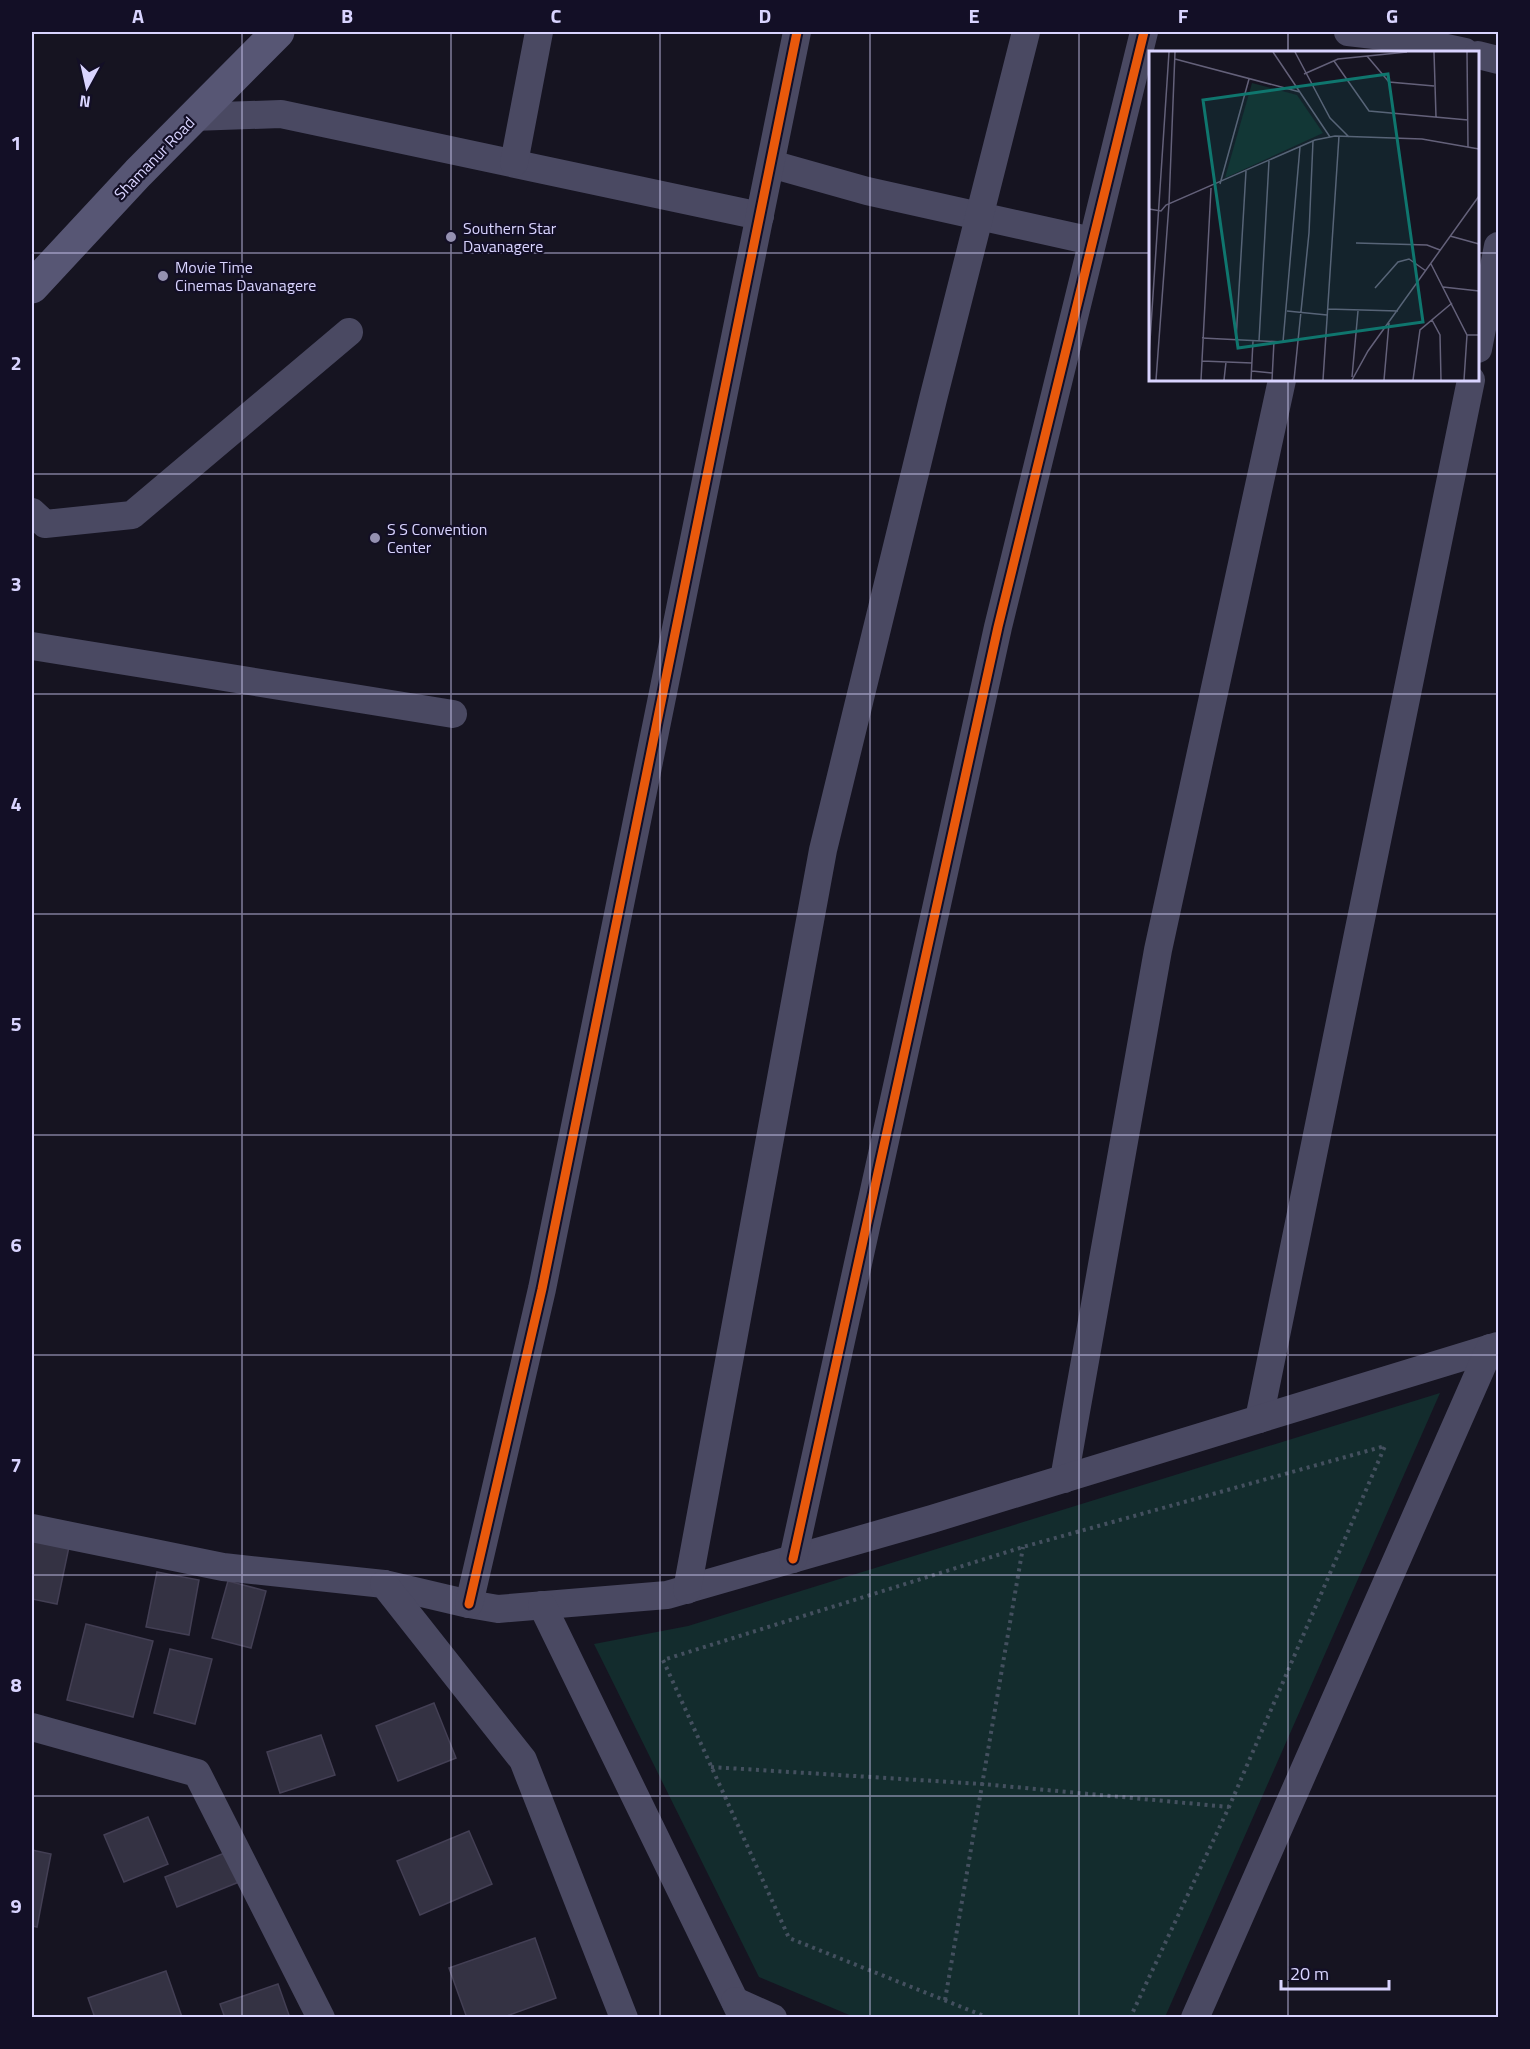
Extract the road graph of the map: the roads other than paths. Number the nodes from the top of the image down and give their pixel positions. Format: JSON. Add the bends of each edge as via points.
{"nodes":[{"id":1,"x":277,"y":32,"type":"edge"},
{"id":2,"x":539,"y":32,"type":"edge"},
{"id":3,"x":797,"y":32,"type":"edge"},
{"id":4,"x":1026,"y":32,"type":"edge"},
{"id":5,"x":1144,"y":32,"type":"edge"},
{"id":6,"x":1349,"y":32,"type":"edge"},
{"id":7,"x":1401,"y":35,"type":"edge"},
{"id":8,"x":1346,"y":51,"type":"edge"},
{"id":9,"x":1461,"y":51,"type":"edge"},
{"id":10,"x":1479,"y":55,"type":"edge"},
{"id":11,"x":1498,"y":60,"type":"edge"},
{"id":12,"x":193,"y":117,"type":"junction"},
{"id":13,"x":514,"y":164,"type":"junction"},
{"id":14,"x":771,"y":164,"type":"junction"},
{"id":15,"x":760,"y":216,"type":"junction"},
{"id":16,"x":980,"y":216,"type":"junction"},
{"id":17,"x":1092,"y":241,"type":"junction"},
{"id":18,"x":1498,"y":246,"type":"edge"},
{"id":19,"x":32,"y":286,"type":"edge"},
{"id":20,"x":350,"y":332,"type":"dead end"},
{"id":21,"x":1479,"y":344,"type":"edge"},
{"id":22,"x":1282,"y":381,"type":"edge"},
{"id":23,"x":1471,"y":381,"type":"edge"},
{"id":24,"x":32,"y":512,"type":"edge"},
{"id":25,"x":32,"y":646,"type":"edge"},
{"id":26,"x":453,"y":714,"type":"dead end"},
{"id":27,"x":1494,"y":1347,"type":"edge"},
{"id":28,"x":1259,"y":1419,"type":"junction"},
{"id":29,"x":1064,"y":1479,"type":"junction"},
{"id":30,"x":32,"y":1528,"type":"edge"},
{"id":31,"x":793,"y":1559,"type":"junction"},
{"id":32,"x":384,"y":1584,"type":"junction"},
{"id":33,"x":687,"y":1590,"type":"junction"},
{"id":34,"x":469,"y":1604,"type":"junction"},
{"id":35,"x":542,"y":1605,"type":"junction"},
{"id":36,"x":32,"y":1727,"type":"edge"},
{"id":37,"x":739,"y":2009,"type":"edge"},
{"id":38,"x":321,"y":2018,"type":"edge"},
{"id":39,"x":624,"y":2018,"type":"edge"},
{"id":40,"x":773,"y":2018,"type":"edge"},
{"id":41,"x":1195,"y":2018,"type":"edge"}],
"edges":[{"from":1,"to":12,"type":"main road","name":"Shamanur Road"},
{"from":2,"to":13,"type":"street"},
{"from":3,"to":14,"type":"street"},
{"from":4,"to":16,"type":"street"},
{"from":5,"to":17,"type":"street"},
{"from":6,"to":7,"type":"street"},
{"from":6,"to":8,"type":"street"},
{"from":7,"to":9,"type":"street"},
{"from":10,"to":11,"type":"street"},
{"from":12,"to":13,"type":"street","via":[[281,114]]},
{"from":12,"to":19,"type":"main road","name":"Shamanur Road"},
{"from":13,"to":15,"type":"street"},
{"from":14,"to":15,"type":"street"},
{"from":14,"to":16,"type":"street","via":[[867,191]]},
{"from":15,"to":34,"type":"street","via":[[542,1289]]},
{"from":16,"to":17,"type":"street"},
{"from":16,"to":33,"type":"street","via":[[823,850]]},
{"from":17,"to":31,"type":"street","via":[[998,627]]},
{"from":18,"to":21,"type":"street"},
{"from":20,"to":24,"type":"street","via":[[132,515],[45,524]]},
{"from":22,"to":29,"type":"street","via":[[1158,950]]},
{"from":23,"to":28,"type":"street"},
{"from":25,"to":26,"type":"street"},
{"from":27,"to":28,"type":"street"},
{"from":27,"to":41,"type":"street"},
{"from":28,"to":29,"type":"street"},
{"from":29,"to":31,"type":"street"},
{"from":30,"to":32,"type":"street","via":[[224,1567]]},
{"from":31,"to":33,"type":"street"},
{"from":32,"to":34,"type":"street"},
{"from":32,"to":39,"type":"street","via":[[523,1760]]},
{"from":33,"to":35,"type":"street"},
{"from":34,"to":35,"type":"street","via":[[498,1609]]},
{"from":35,"to":37,"type":"street"},
{"from":36,"to":38,"type":"street","via":[[198,1773]]},
{"from":37,"to":40,"type":"street"}]}
